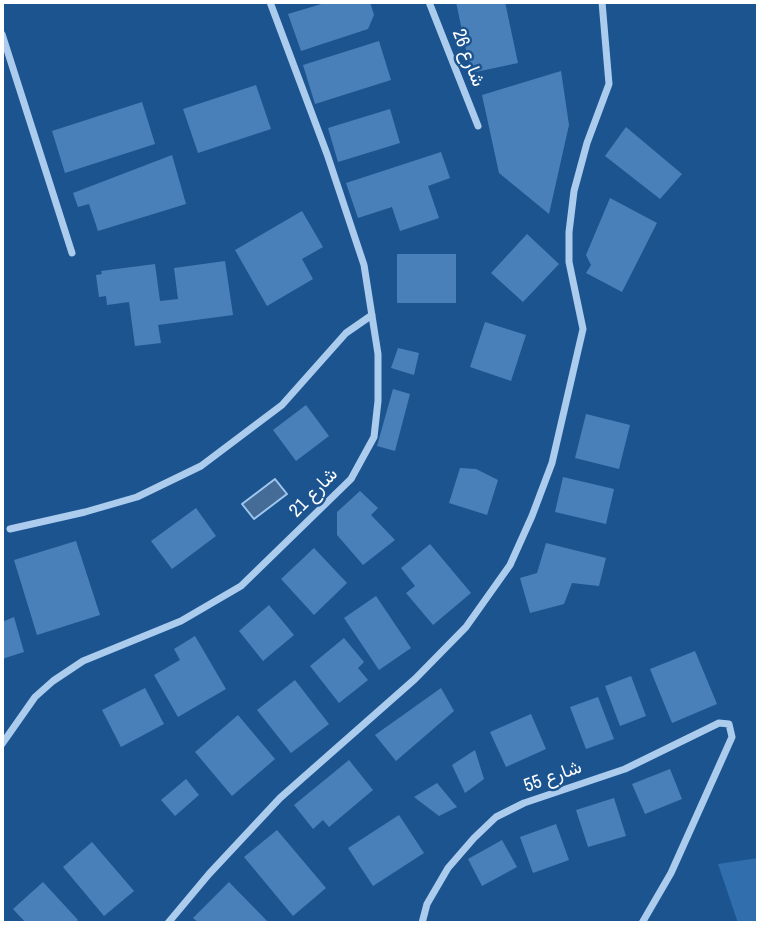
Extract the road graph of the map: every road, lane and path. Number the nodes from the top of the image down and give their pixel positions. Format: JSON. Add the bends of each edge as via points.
{"nodes":[{"id":1,"x":270,"y":2,"type":"edge"},
{"id":2,"x":429,"y":2,"type":"edge"},
{"id":3,"x":602,"y":2,"type":"edge"},
{"id":4,"x":2,"y":34,"type":"edge"},
{"id":5,"x":478,"y":126,"type":"dead end"},
{"id":6,"x":72,"y":253,"type":"dead end"},
{"id":7,"x":372,"y":315,"type":"junction"},
{"id":8,"x":10,"y":529,"type":"dead end"},
{"id":9,"x":2,"y":744,"type":"edge"},
{"id":10,"x":168,"y":923,"type":"edge"},
{"id":11,"x":422,"y":923,"type":"edge"},
{"id":12,"x":642,"y":923,"type":"edge"}],
"edges":[{"from":1,"to":7,"type":"street","name":"شارع 21","via":[[360,253]]},
{"from":2,"to":5,"type":"street","name":"شارع 26"},
{"from":3,"to":10,"type":"street","via":[[609,84],[574,191],[569,232],[569,262],[583,329],[552,463],[510,565],[466,627],[415,679],[280,798]]},
{"from":4,"to":6,"type":"street"},
{"from":7,"to":8,"type":"street","via":[[346,333],[282,405],[201,467],[137,497]]},
{"from":7,"to":9,"type":"street","name":"شارع 21","via":[[378,354],[374,437],[351,479],[241,586],[181,621],[83,661],[53,681],[35,697]]},
{"from":11,"to":12,"type":"street","name":"شارع 55","via":[[427,904],[448,868],[496,817],[625,769],[719,723],[729,724],[732,737],[671,873]]}]}
